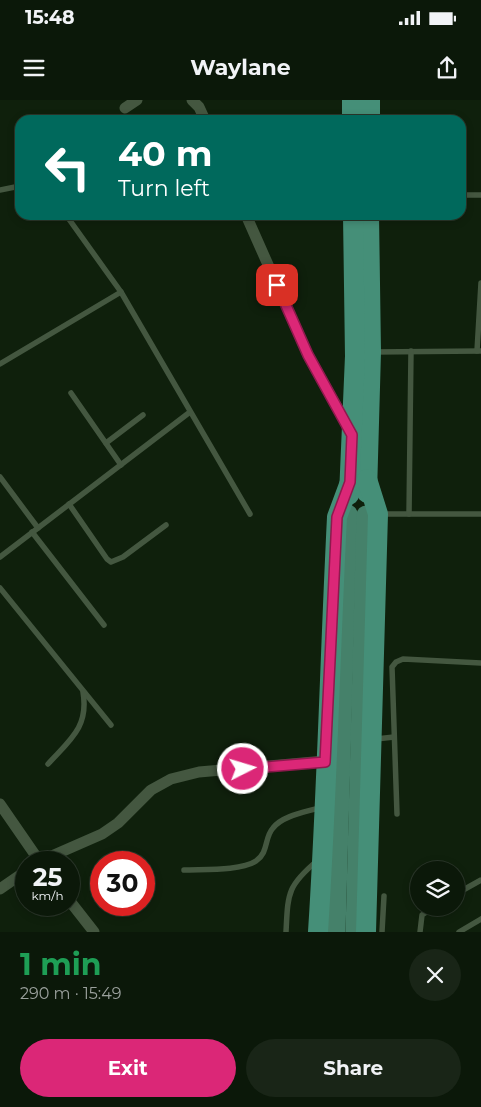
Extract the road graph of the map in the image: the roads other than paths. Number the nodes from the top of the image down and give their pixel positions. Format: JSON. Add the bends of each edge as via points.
{"nodes":[{"id":1,"x":137,"y":100,"type":"edge"},
{"id":2,"x":194,"y":100,"type":"edge"},
{"id":3,"x":352,"y":100,"type":"edge"},
{"id":4,"x":370,"y":100,"type":"edge"},
{"id":5,"x":125,"y":108,"type":"dead end"},
{"id":6,"x":202,"y":115,"type":"edge"},
{"id":7,"x":352,"y":115,"type":"edge"},
{"id":8,"x":370,"y":115,"type":"edge"},
{"id":9,"x":15,"y":187,"type":"edge"},
{"id":10,"x":0,"y":190,"type":"edge"},
{"id":11,"x":466,"y":195,"type":"edge"},
{"id":12,"x":481,"y":195,"type":"edge"},
{"id":13,"x":70,"y":220,"type":"edge"},
{"id":14,"x":248,"y":220,"type":"edge"},
{"id":15,"x":353,"y":220,"type":"edge"},
{"id":16,"x":369,"y":220,"type":"edge"},
{"id":17,"x":481,"y":283,"type":"edge"},
{"id":18,"x":121,"y":292,"type":"junction"},
{"id":19,"x":411,"y":351,"type":"junction"},
{"id":20,"x":479,"y":351,"type":"edge"},
{"id":21,"x":371,"y":352,"type":"junction"},
{"id":22,"x":0,"y":364,"type":"edge"},
{"id":23,"x":72,"y":393,"type":"dead end"},
{"id":24,"x":190,"y":412,"type":"junction"},
{"id":25,"x":143,"y":415,"type":"dead end"},
{"id":26,"x":352,"y":435,"type":"junction"},
{"id":27,"x":106,"y":443,"type":"junction"},
{"id":28,"x":121,"y":464,"type":"junction"},
{"id":29,"x":0,"y":477,"type":"edge"},
{"id":30,"x":359,"y":480,"type":"junction"},
{"id":31,"x":69,"y":504,"type":"junction"},
{"id":32,"x":250,"y":514,"type":"dead end"},
{"id":33,"x":409,"y":514,"type":"junction"},
{"id":34,"x":481,"y":514,"type":"edge"},
{"id":35,"x":364,"y":515,"type":"junction"},
{"id":36,"x":166,"y":525,"type":"dead end"},
{"id":37,"x":35,"y":530,"type":"junction"},
{"id":38,"x":0,"y":557,"type":"edge"},
{"id":39,"x":0,"y":588,"type":"edge"},
{"id":40,"x":104,"y":625,"type":"dead end"},
{"id":41,"x":481,"y":662,"type":"edge"},
{"id":42,"x":83,"y":690,"type":"junction"},
{"id":43,"x":111,"y":725,"type":"dead end"},
{"id":44,"x":394,"y":737,"type":"junction"},
{"id":45,"x":370,"y":740,"type":"junction"},
{"id":46,"x":325,"y":762,"type":"junction"},
{"id":47,"x":48,"y":764,"type":"dead end"},
{"id":48,"x":0,"y":804,"type":"edge"},
{"id":49,"x":326,"y":806,"type":"junction"},
{"id":50,"x":397,"y":814,"type":"dead end"},
{"id":51,"x":32,"y":851,"type":"edge"},
{"id":52,"x":64,"y":851,"type":"edge"},
{"id":53,"x":323,"y":855,"type":"junction"},
{"id":54,"x":184,"y":870,"type":"dead end"},
{"id":55,"x":15,"y":879,"type":"edge"},
{"id":56,"x":481,"y":880,"type":"edge"},
{"id":57,"x":0,"y":889,"type":"edge"},
{"id":58,"x":465,"y":889,"type":"edge"},
{"id":59,"x":384,"y":896,"type":"dead end"},
{"id":60,"x":80,"y":914,"type":"edge"},
{"id":61,"x":422,"y":916,"type":"edge"},
{"id":62,"x":481,"y":919,"type":"edge"},
{"id":63,"x":94,"y":932,"type":"edge"},
{"id":64,"x":286,"y":932,"type":"edge"},
{"id":65,"x":318,"y":932,"type":"edge"},
{"id":66,"x":336,"y":932,"type":"edge"},
{"id":67,"x":355,"y":932,"type":"edge"},
{"id":68,"x":366,"y":932,"type":"edge"},
{"id":69,"x":382,"y":932,"type":"edge"},
{"id":70,"x":420,"y":932,"type":"edge"},
{"id":71,"x":459,"y":932,"type":"edge"}],
"edges":[{"from":1,"to":5,"type":"street"},
{"from":2,"to":6,"type":"street"},
{"from":3,"to":7,"type":"highway"},
{"from":4,"to":8,"type":"highway"},
{"from":9,"to":10,"type":"lane"},
{"from":11,"to":12,"type":"lane"},
{"from":13,"to":18,"type":"lane"},
{"from":14,"to":26,"type":"street","via":[[308,355]]},
{"from":15,"to":26,"type":"highway","via":[[355,356]]},
{"from":16,"to":21,"type":"highway"},
{"from":17,"to":20,"type":"lane"},
{"from":18,"to":22,"type":"lane"},
{"from":18,"to":24,"type":"lane"},
{"from":19,"to":20,"type":"lane"},
{"from":19,"to":21,"type":"lane"},
{"from":19,"to":33,"type":"lane"},
{"from":21,"to":30,"type":"highway"},
{"from":23,"to":27,"type":"lane"},
{"from":24,"to":28,"type":"lane"},
{"from":24,"to":32,"type":"lane"},
{"from":25,"to":27,"type":"lane"},
{"from":26,"to":30,"type":"highway"},
{"from":27,"to":28,"type":"lane"},
{"from":28,"to":31,"type":"lane"},
{"from":29,"to":37,"type":"lane"},
{"from":30,"to":35,"type":"highway"},
{"from":30,"to":35,"type":"highway"},
{"from":30,"to":46,"type":"highway","via":[[337,517]]},
{"from":31,"to":36,"type":"lane","via":[[111,562],[123,557]]},
{"from":31,"to":37,"type":"lane"},
{"from":33,"to":34,"type":"lane"},
{"from":33,"to":35,"type":"lane"},
{"from":35,"to":45,"type":"highway"},
{"from":35,"to":66,"type":"main road"},
{"from":35,"to":67,"type":"main road"},
{"from":37,"to":38,"type":"lane"},
{"from":37,"to":40,"type":"lane"},
{"from":39,"to":42,"type":"lane"},
{"from":41,"to":44,"type":"lane","via":[[403,659],[396,662],[391,675]]},
{"from":42,"to":43,"type":"lane"},
{"from":42,"to":47,"type":"lane","via":[[84,718],[76,734]]},
{"from":44,"to":45,"type":"lane"},
{"from":44,"to":50,"type":"lane"},
{"from":45,"to":68,"type":"highway"},
{"from":46,"to":49,"type":"highway"},
{"from":46,"to":52,"type":"street","via":[[199,772],[170,779],[151,790],[118,823],[102,834]]},
{"from":48,"to":51,"type":"street"},
{"from":49,"to":53,"type":"highway"},
{"from":49,"to":54,"type":"lane","via":[[282,820],[272,828],[266,852],[255,861],[242,866]]},
{"from":53,"to":64,"type":"lane","via":[[297,877],[291,889]]},
{"from":53,"to":65,"type":"highway"},
{"from":55,"to":57,"type":"street"},
{"from":56,"to":58,"type":"lane"},
{"from":59,"to":69,"type":"lane"},
{"from":60,"to":63,"type":"street"},
{"from":61,"to":70,"type":"lane"},
{"from":62,"to":71,"type":"lane"}]}
